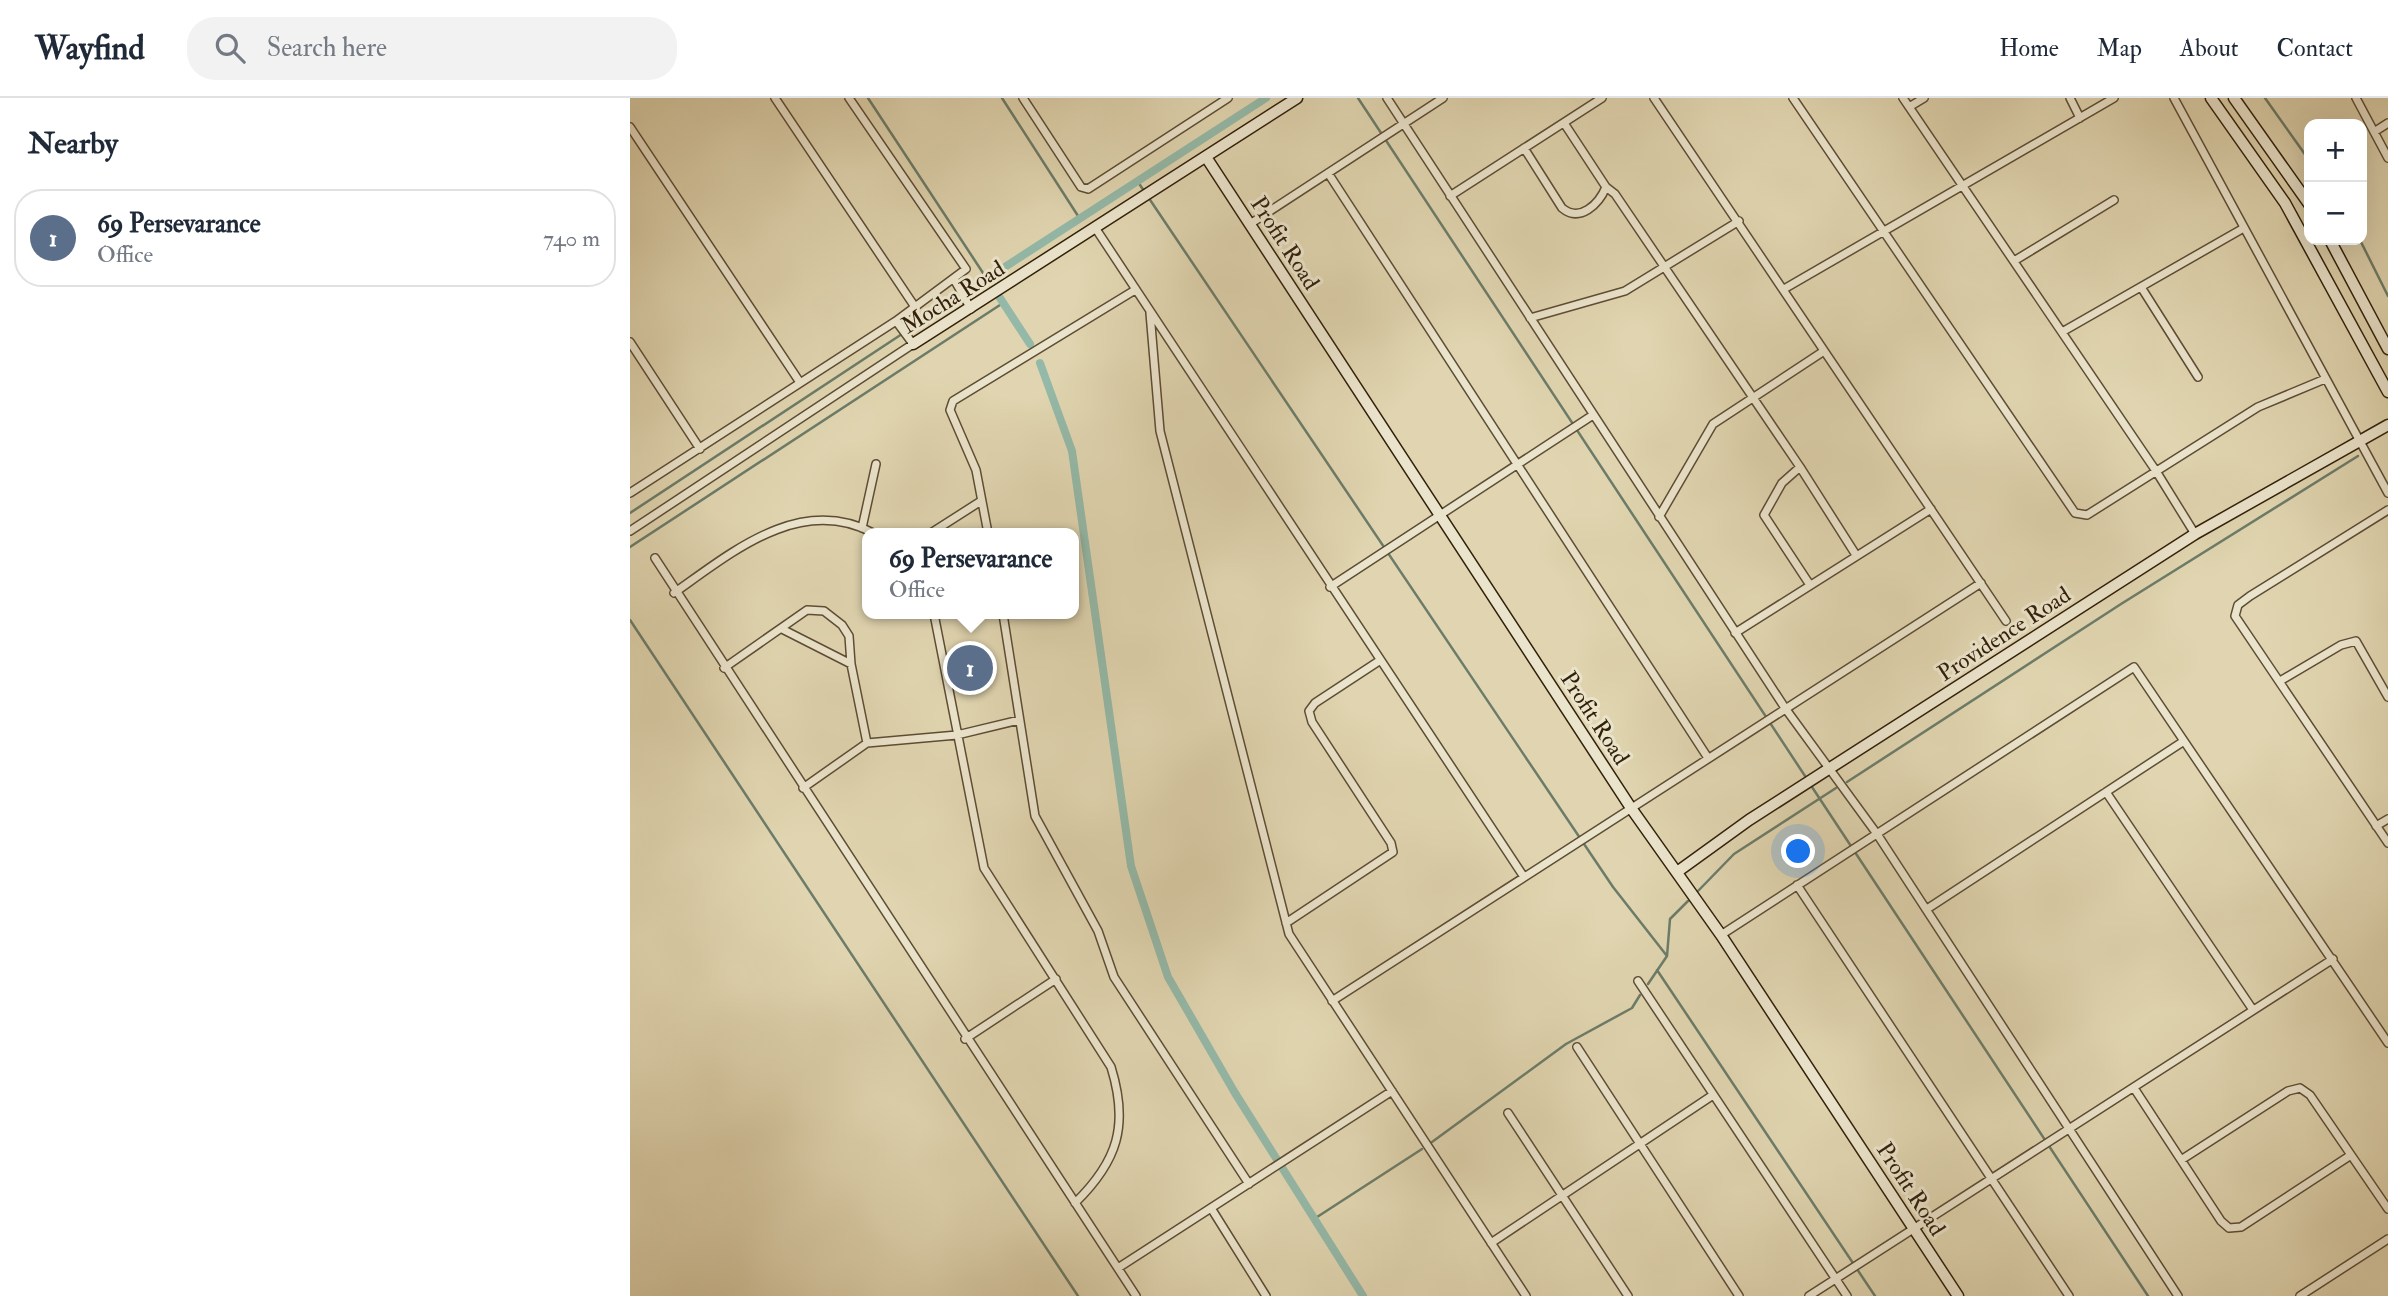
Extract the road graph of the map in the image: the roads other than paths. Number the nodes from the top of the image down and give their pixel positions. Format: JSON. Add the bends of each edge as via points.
{"nodes":[{"id":1,"x":775,"y":98,"type":"edge"},
{"id":2,"x":849,"y":98,"type":"edge"},
{"id":3,"x":1023,"y":98,"type":"edge"},
{"id":4,"x":1228,"y":98,"type":"edge"},
{"id":5,"x":1296,"y":98,"type":"edge"},
{"id":6,"x":1387,"y":98,"type":"edge"},
{"id":7,"x":1443,"y":98,"type":"edge"},
{"id":8,"x":1602,"y":98,"type":"edge"},
{"id":9,"x":1654,"y":98,"type":"edge"},
{"id":10,"x":1793,"y":98,"type":"edge"},
{"id":11,"x":1903,"y":98,"type":"edge"},
{"id":12,"x":1924,"y":98,"type":"edge"},
{"id":13,"x":2070,"y":98,"type":"edge"},
{"id":14,"x":2113,"y":98,"type":"edge"},
{"id":15,"x":2174,"y":98,"type":"edge"},
{"id":16,"x":2211,"y":98,"type":"edge"},
{"id":17,"x":2234,"y":98,"type":"edge"},
{"id":18,"x":2356,"y":98,"type":"edge"},
{"id":19,"x":1909,"y":107,"type":"junction"},
{"id":20,"x":2080,"y":118,"type":"junction"},
{"id":21,"x":1564,"y":122,"type":"junction"},
{"id":22,"x":2388,"y":123,"type":"edge"},
{"id":23,"x":1404,"y":124,"type":"junction"},
{"id":24,"x":630,"y":127,"type":"edge"},
{"id":25,"x":2374,"y":132,"type":"junction"},
{"id":26,"x":1524,"y":148,"type":"junction"},
{"id":27,"x":1206,"y":157,"type":"junction"},
{"id":28,"x":2388,"y":158,"type":"edge"},
{"id":29,"x":1328,"y":173,"type":"junction"},
{"id":30,"x":1961,"y":184,"type":"junction"},
{"id":31,"x":1606,"y":187,"type":"junction"},
{"id":32,"x":1450,"y":196,"type":"junction"},
{"id":33,"x":2304,"y":197,"type":"edge"},
{"id":34,"x":2114,"y":200,"type":"dead end"},
{"id":35,"x":1739,"y":221,"type":"junction"},
{"id":36,"x":1250,"y":223,"type":"junction"},
{"id":37,"x":1097,"y":229,"type":"junction"},
{"id":38,"x":2242,"y":229,"type":"junction"},
{"id":39,"x":1882,"y":231,"type":"junction"},
{"id":40,"x":2333,"y":245,"type":"edge"},
{"id":41,"x":2014,"y":261,"type":"junction"},
{"id":42,"x":1666,"y":268,"type":"junction"},
{"id":43,"x":954,"y":281,"type":"junction"},
{"id":44,"x":2141,"y":287,"type":"junction"},
{"id":45,"x":1784,"y":289,"type":"junction"},
{"id":46,"x":1135,"y":290,"type":"junction"},
{"id":47,"x":969,"y":306,"type":"junction"},
{"id":48,"x":915,"y":307,"type":"junction"},
{"id":49,"x":1150,"y":313,"type":"junction"},
{"id":50,"x":1530,"y":318,"type":"junction"},
{"id":51,"x":896,"y":321,"type":"junction"},
{"id":52,"x":2062,"y":332,"type":"junction"},
{"id":53,"x":630,"y":342,"type":"edge"},
{"id":54,"x":913,"y":344,"type":"junction"},
{"id":55,"x":2388,"y":349,"type":"edge"},
{"id":56,"x":1824,"y":351,"type":"junction"},
{"id":57,"x":2198,"y":377,"type":"dead end"},
{"id":58,"x":2325,"y":379,"type":"junction"},
{"id":59,"x":799,"y":381,"type":"junction"},
{"id":60,"x":2386,"y":388,"type":"edge"},
{"id":61,"x":1752,"y":398,"type":"junction"},
{"id":62,"x":1593,"y":415,"type":"junction"},
{"id":63,"x":2388,"y":416,"type":"edge"},
{"id":64,"x":2388,"y":425,"type":"edge"},
{"id":65,"x":2359,"y":439,"type":"junction"},
{"id":66,"x":700,"y":449,"type":"junction"},
{"id":67,"x":876,"y":464,"type":"dead end"},
{"id":68,"x":1517,"y":465,"type":"junction"},
{"id":69,"x":1800,"y":467,"type":"junction"},
{"id":70,"x":2156,"y":471,"type":"junction"},
{"id":71,"x":630,"y":493,"type":"edge"},
{"id":72,"x":2388,"y":493,"type":"edge"},
{"id":73,"x":981,"y":501,"type":"junction"},
{"id":74,"x":1931,"y":509,"type":"junction"},
{"id":75,"x":2388,"y":510,"type":"edge"},
{"id":76,"x":1439,"y":514,"type":"junction"},
{"id":77,"x":1660,"y":517,"type":"junction"},
{"id":78,"x":862,"y":528,"type":"joint"},
{"id":79,"x":939,"y":528,"type":"edge"},
{"id":80,"x":987,"y":528,"type":"edge"},
{"id":81,"x":630,"y":531,"type":"edge"},
{"id":82,"x":2195,"y":534,"type":"junction"},
{"id":83,"x":1856,"y":555,"type":"junction"},
{"id":84,"x":654,"y":558,"type":"dead end"},
{"id":85,"x":1981,"y":583,"type":"junction"},
{"id":86,"x":1810,"y":585,"type":"junction"},
{"id":87,"x":1330,"y":587,"type":"junction"},
{"id":88,"x":674,"y":593,"type":"junction"},
{"id":89,"x":935,"y":619,"type":"edge"},
{"id":90,"x":1004,"y":619,"type":"edge"},
{"id":91,"x":2006,"y":621,"type":"dead end"},
{"id":92,"x":782,"y":629,"type":"junction"},
{"id":93,"x":1735,"y":633,"type":"junction"},
{"id":94,"x":1379,"y":661,"type":"junction"},
{"id":95,"x":851,"y":664,"type":"junction"},
{"id":96,"x":724,"y":668,"type":"junction"},
{"id":97,"x":2280,"y":681,"type":"junction"},
{"id":98,"x":2388,"y":697,"type":"edge"},
{"id":99,"x":1785,"y":708,"type":"junction"},
{"id":100,"x":1019,"y":720,"type":"junction"},
{"id":101,"x":957,"y":734,"type":"junction"},
{"id":102,"x":2184,"y":741,"type":"junction"},
{"id":103,"x":867,"y":743,"type":"junction"},
{"id":104,"x":1708,"y":758,"type":"junction"},
{"id":105,"x":1830,"y":769,"type":"junction"},
{"id":106,"x":803,"y":788,"type":"junction"},
{"id":107,"x":2106,"y":792,"type":"junction"},
{"id":108,"x":1631,"y":808,"type":"junction"},
{"id":109,"x":2388,"y":819,"type":"edge"},
{"id":110,"x":2376,"y":826,"type":"junction"},
{"id":111,"x":1877,"y":834,"type":"junction"},
{"id":112,"x":2388,"y":843,"type":"edge"},
{"id":113,"x":1677,"y":872,"type":"junction"},
{"id":114,"x":1524,"y":877,"type":"junction"},
{"id":115,"x":1797,"y":885,"type":"junction"},
{"id":116,"x":1927,"y":909,"type":"junction"},
{"id":117,"x":1286,"y":923,"type":"junction"},
{"id":118,"x":1721,"y":935,"type":"junction"},
{"id":119,"x":2333,"y":959,"type":"junction"},
{"id":120,"x":1056,"y":979,"type":"junction"},
{"id":121,"x":1638,"y":981,"type":"dead end"},
{"id":122,"x":1332,"y":1001,"type":"junction"},
{"id":123,"x":2253,"y":1010,"type":"junction"},
{"id":124,"x":965,"y":1039,"type":"junction"},
{"id":125,"x":2388,"y":1043,"type":"edge"},
{"id":126,"x":1577,"y":1047,"type":"dead end"},
{"id":127,"x":2134,"y":1088,"type":"junction"},
{"id":128,"x":1392,"y":1091,"type":"junction"},
{"id":129,"x":1713,"y":1095,"type":"junction"},
{"id":130,"x":1508,"y":1113,"type":"dead end"},
{"id":131,"x":2069,"y":1130,"type":"junction"},
{"id":132,"x":1641,"y":1143,"type":"junction"},
{"id":133,"x":2351,"y":1155,"type":"junction"},
{"id":134,"x":2181,"y":1160,"type":"junction"},
{"id":135,"x":1993,"y":1178,"type":"junction"},
{"id":136,"x":1249,"y":1184,"type":"junction"},
{"id":137,"x":1563,"y":1195,"type":"junction"},
{"id":138,"x":1075,"y":1203,"type":"junction"},
{"id":139,"x":1210,"y":1209,"type":"junction"},
{"id":140,"x":2388,"y":1209,"type":"edge"},
{"id":141,"x":1914,"y":1229,"type":"junction"},
{"id":142,"x":2388,"y":1239,"type":"edge"},
{"id":143,"x":1491,"y":1243,"type":"junction"},
{"id":144,"x":1118,"y":1268,"type":"junction"},
{"id":145,"x":1836,"y":1278,"type":"junction"},
{"id":146,"x":1136,"y":1296,"type":"edge"},
{"id":147,"x":1266,"y":1296,"type":"edge"},
{"id":148,"x":1526,"y":1296,"type":"edge"},
{"id":149,"x":1628,"y":1296,"type":"edge"},
{"id":150,"x":1739,"y":1296,"type":"edge"},
{"id":151,"x":1809,"y":1296,"type":"edge"},
{"id":152,"x":1847,"y":1296,"type":"edge"},
{"id":153,"x":1958,"y":1296,"type":"edge"},
{"id":154,"x":2069,"y":1296,"type":"edge"},
{"id":155,"x":2178,"y":1296,"type":"edge"},
{"id":156,"x":2300,"y":1296,"type":"edge"}],
"edges":[{"from":1,"to":48,"type":"street"},
{"from":2,"to":43,"type":"street","via":[[966,270]]},
{"from":3,"to":4,"type":"street","via":[[1083,188],[1091,189]]},
{"from":5,"to":27,"type":"street","name":"Mocha Road"},
{"from":6,"to":23,"type":"street"},
{"from":7,"to":23,"type":"street"},
{"from":8,"to":21,"type":"street"},
{"from":9,"to":35,"type":"street"},
{"from":10,"to":39,"type":"street"},
{"from":11,"to":19,"type":"street"},
{"from":12,"to":19,"type":"street"},
{"from":13,"to":20,"type":"street"},
{"from":14,"to":20,"type":"street"},
{"from":15,"to":38,"type":"street"},
{"from":16,"to":60,"type":"street","via":[[2285,203]]},
{"from":17,"to":33,"type":"street"},
{"from":18,"to":25,"type":"street"},
{"from":19,"to":30,"type":"street"},
{"from":20,"to":30,"type":"street"},
{"from":21,"to":26,"type":"street"},
{"from":21,"to":31,"type":"street"},
{"from":22,"to":25,"type":"street"},
{"from":23,"to":29,"type":"street"},
{"from":23,"to":32,"type":"street"},
{"from":24,"to":59,"type":"street"},
{"from":25,"to":28,"type":"street"},
{"from":26,"to":31,"type":"street","via":[[1568,213],[1592,208]]},
{"from":26,"to":32,"type":"street"},
{"from":27,"to":36,"type":"street","name":"Profit Road"},
{"from":27,"to":37,"type":"street","name":"Mocha Road"},
{"from":29,"to":36,"type":"street"},
{"from":29,"to":68,"type":"street"},
{"from":30,"to":39,"type":"street"},
{"from":30,"to":41,"type":"street"},
{"from":31,"to":42,"type":"street"},
{"from":32,"to":50,"type":"street"},
{"from":34,"to":41,"type":"street"},
{"from":35,"to":42,"type":"street"},
{"from":35,"to":45,"type":"street"},
{"from":36,"to":76,"type":"street","name":"Profit Road"},
{"from":37,"to":46,"type":"street"},
{"from":37,"to":47,"type":"street","name":"Mocha Road"},
{"from":38,"to":44,"type":"street"},
{"from":38,"to":58,"type":"street"},
{"from":39,"to":45,"type":"street"},
{"from":39,"to":70,"type":"street","via":[[2075,513],[2087,515]]},
{"from":40,"to":55,"type":"street"},
{"from":41,"to":52,"type":"street"},
{"from":42,"to":50,"type":"street","via":[[1625,291]]},
{"from":42,"to":61,"type":"street"},
{"from":43,"to":47,"type":"street"},
{"from":43,"to":48,"type":"street"},
{"from":44,"to":52,"type":"street"},
{"from":44,"to":57,"type":"street"},
{"from":45,"to":56,"type":"street"},
{"from":46,"to":49,"type":"street"},
{"from":46,"to":73,"type":"street","via":[[953,401],[950,410],[975,470]]},
{"from":47,"to":54,"type":"street","name":"Mocha Road"},
{"from":48,"to":51,"type":"street"},
{"from":49,"to":87,"type":"street"},
{"from":49,"to":117,"type":"street","via":[[1160,431]]},
{"from":50,"to":62,"type":"street"},
{"from":51,"to":54,"type":"street"},
{"from":51,"to":59,"type":"street"},
{"from":52,"to":70,"type":"street"},
{"from":53,"to":66,"type":"street"},
{"from":54,"to":81,"type":"street","name":"Mocha Road"},
{"from":56,"to":61,"type":"street"},
{"from":56,"to":74,"type":"street"},
{"from":58,"to":65,"type":"street"},
{"from":58,"to":70,"type":"street","via":[[2258,407]]},
{"from":59,"to":66,"type":"street"},
{"from":61,"to":69,"type":"street"},
{"from":61,"to":77,"type":"street","via":[[1713,424]]},
{"from":62,"to":68,"type":"street"},
{"from":62,"to":77,"type":"street"},
{"from":63,"to":65,"type":"street","name":"Providence Road"},
{"from":64,"to":65,"type":"street","name":"Providence Road"},
{"from":65,"to":72,"type":"street"},
{"from":65,"to":82,"type":"street","name":"Providence Road"},
{"from":66,"to":71,"type":"street"},
{"from":67,"to":78,"type":"street"},
{"from":68,"to":76,"type":"street"},
{"from":68,"to":104,"type":"street"},
{"from":69,"to":83,"type":"street"},
{"from":69,"to":86,"type":"street","via":[[1783,483],[1764,515]]},
{"from":70,"to":82,"type":"street"},
{"from":73,"to":79,"type":"street"},
{"from":73,"to":80,"type":"street"},
{"from":74,"to":83,"type":"street"},
{"from":74,"to":85,"type":"street"},
{"from":75,"to":97,"type":"street","via":[[2238,605],[2237,620]]},
{"from":76,"to":87,"type":"street"},
{"from":76,"to":108,"type":"street","name":"Profit Road"},
{"from":77,"to":93,"type":"street"},
{"from":78,"to":88,"type":"street","via":[[814,521],[775,529],[744,544]]},
{"from":82,"to":105,"type":"street","name":"Providence Road"},
{"from":83,"to":86,"type":"street"},
{"from":84,"to":88,"type":"street"},
{"from":85,"to":91,"type":"street"},
{"from":85,"to":99,"type":"street"},
{"from":86,"to":93,"type":"street"},
{"from":87,"to":94,"type":"street"},
{"from":88,"to":96,"type":"street"},
{"from":89,"to":101,"type":"street"},
{"from":90,"to":100,"type":"street"},
{"from":92,"to":95,"type":"street"},
{"from":92,"to":95,"type":"street","via":[[807,610],[824,611],[849,636]]},
{"from":92,"to":96,"type":"street"},
{"from":93,"to":99,"type":"street"},
{"from":94,"to":114,"type":"street"},
{"from":94,"to":117,"type":"street","via":[[1309,711],[1393,852]]},
{"from":95,"to":103,"type":"street"},
{"from":96,"to":106,"type":"street"},
{"from":97,"to":98,"type":"street","via":[[2356,641]]},
{"from":97,"to":110,"type":"street"},
{"from":99,"to":104,"type":"street"},
{"from":99,"to":105,"type":"street"},
{"from":100,"to":101,"type":"street"},
{"from":100,"to":136,"type":"street","via":[[1035,816],[1098,931],[1114,977]]},
{"from":101,"to":103,"type":"street"},
{"from":101,"to":120,"type":"street","via":[[984,868]]},
{"from":102,"to":107,"type":"street"},
{"from":102,"to":111,"type":"street","via":[[2134,667]]},
{"from":102,"to":119,"type":"street"},
{"from":103,"to":106,"type":"street"},
{"from":104,"to":108,"type":"street"},
{"from":105,"to":111,"type":"street"},
{"from":105,"to":113,"type":"street","name":"Providence Road"},
{"from":106,"to":124,"type":"street"},
{"from":107,"to":116,"type":"street"},
{"from":107,"to":123,"type":"street"},
{"from":108,"to":113,"type":"street","name":"Profit Road"},
{"from":108,"to":114,"type":"street"},
{"from":109,"to":110,"type":"street"},
{"from":110,"to":112,"type":"street"},
{"from":111,"to":115,"type":"street"},
{"from":111,"to":116,"type":"street"},
{"from":113,"to":118,"type":"street","name":"Profit Road"},
{"from":114,"to":122,"type":"street"},
{"from":115,"to":118,"type":"street"},
{"from":115,"to":135,"type":"street"},
{"from":116,"to":131,"type":"street"},
{"from":117,"to":122,"type":"street"},
{"from":118,"to":141,"type":"street","name":"Profit Road"},
{"from":119,"to":123,"type":"street"},
{"from":119,"to":125,"type":"street"},
{"from":120,"to":124,"type":"street"},
{"from":120,"to":138,"type":"street","via":[[1111,1067],[1121,1108],[1115,1148]]},
{"from":121,"to":129,"type":"street"},
{"from":122,"to":128,"type":"street"},
{"from":123,"to":127,"type":"street"},
{"from":124,"to":138,"type":"street"},
{"from":126,"to":132,"type":"street"},
{"from":127,"to":131,"type":"street"},
{"from":127,"to":134,"type":"street"},
{"from":128,"to":136,"type":"street"},
{"from":128,"to":143,"type":"street"},
{"from":129,"to":132,"type":"street"},
{"from":129,"to":145,"type":"street"},
{"from":130,"to":137,"type":"street"},
{"from":131,"to":135,"type":"street"},
{"from":131,"to":155,"type":"street"},
{"from":132,"to":137,"type":"street"},
{"from":132,"to":150,"type":"street"},
{"from":133,"to":134,"type":"street","via":[[2310,1095],[2300,1088],[2288,1091]]},
{"from":133,"to":134,"type":"street","via":[[2234,1229],[2221,1221]]},
{"from":133,"to":140,"type":"street"},
{"from":135,"to":141,"type":"street"},
{"from":135,"to":154,"type":"street"},
{"from":136,"to":139,"type":"street"},
{"from":137,"to":143,"type":"street"},
{"from":137,"to":149,"type":"street"},
{"from":138,"to":144,"type":"street"},
{"from":139,"to":144,"type":"street"},
{"from":139,"to":147,"type":"street"},
{"from":141,"to":145,"type":"street"},
{"from":141,"to":153,"type":"street","name":"Profit Road"},
{"from":142,"to":156,"type":"street"},
{"from":143,"to":148,"type":"street"},
{"from":144,"to":146,"type":"street"},
{"from":145,"to":151,"type":"street"},
{"from":145,"to":152,"type":"street"}]}
